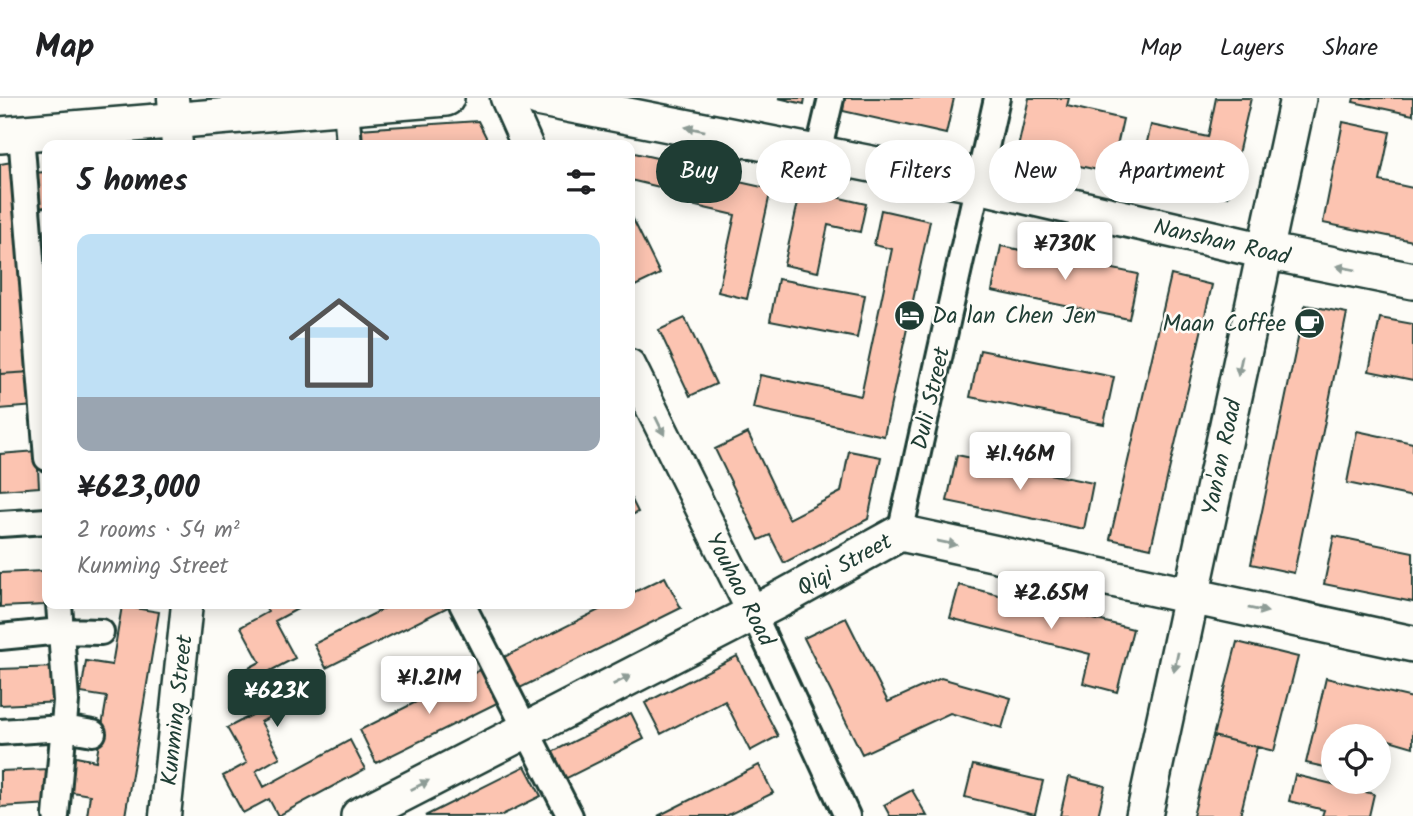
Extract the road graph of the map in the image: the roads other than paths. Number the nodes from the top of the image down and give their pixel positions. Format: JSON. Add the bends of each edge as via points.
{"nodes":[{"id":1,"x":446,"y":98,"type":"edge"},
{"id":2,"x":506,"y":98,"type":"edge"},
{"id":3,"x":537,"y":98,"type":"edge"},
{"id":4,"x":831,"y":98,"type":"edge"},
{"id":5,"x":997,"y":98,"type":"edge"},
{"id":6,"x":1298,"y":98,"type":"edge"},
{"id":7,"x":346,"y":106,"type":"junction"},
{"id":8,"x":650,"y":109,"type":"edge"},
{"id":9,"x":175,"y":121,"type":"edge"},
{"id":10,"x":11,"y":134,"type":"edge"},
{"id":11,"x":349,"y":140,"type":"edge"},
{"id":12,"x":525,"y":140,"type":"edge"},
{"id":13,"x":768,"y":140,"type":"edge"},
{"id":14,"x":821,"y":140,"type":"edge"},
{"id":15,"x":851,"y":160,"type":"edge"},
{"id":16,"x":978,"y":185,"type":"junction"},
{"id":17,"x":1265,"y":251,"type":"junction"},
{"id":18,"x":1413,"y":281,"type":"edge"},
{"id":19,"x":635,"y":375,"type":"edge"},
{"id":20,"x":42,"y":413,"type":"edge"},
{"id":21,"x":42,"y":521,"type":"edge"},
{"id":22,"x":0,"y":524,"type":"edge"},
{"id":23,"x":900,"y":533,"type":"junction"},
{"id":24,"x":1191,"y":596,"type":"junction"},
{"id":25,"x":59,"y":609,"type":"edge"},
{"id":26,"x":186,"y":609,"type":"edge"},
{"id":27,"x":465,"y":609,"type":"edge"},
{"id":28,"x":753,"y":613,"type":"junction"},
{"id":29,"x":61,"y":631,"type":"junction"},
{"id":30,"x":102,"y":632,"type":"dead end"},
{"id":31,"x":0,"y":637,"type":"edge"},
{"id":32,"x":1413,"y":644,"type":"edge"},
{"id":33,"x":64,"y":728,"type":"junction"},
{"id":34,"x":527,"y":729,"type":"junction"},
{"id":35,"x":0,"y":732,"type":"edge"},
{"id":36,"x":93,"y":733,"type":"dead end"},
{"id":37,"x":56,"y":816,"type":"edge"},
{"id":38,"x":165,"y":816,"type":"edge"},
{"id":39,"x":359,"y":816,"type":"edge"},
{"id":40,"x":570,"y":816,"type":"edge"},
{"id":41,"x":847,"y":816,"type":"edge"},
{"id":42,"x":1144,"y":816,"type":"edge"}],
"edges":[{"from":1,"to":7,"type":"main road"},
{"from":2,"to":12,"type":"street"},
{"from":3,"to":8,"type":"main road","name":"Nanshan Road"},
{"from":4,"to":14,"type":"street"},
{"from":5,"to":16,"type":"street","name":"Duli Street"},
{"from":6,"to":17,"type":"main road","name":"Yan'an Road"},
{"from":7,"to":9,"type":"main road"},
{"from":7,"to":11,"type":"street"},
{"from":13,"to":8,"type":"main road","name":"Nanshan Road","one_way":true},
{"from":9,"to":10,"type":"main road"},
{"from":10,"to":20,"type":"street"},
{"from":15,"to":16,"type":"main road","name":"Nanshan Road"},
{"from":16,"to":17,"type":"main road","name":"Nanshan Road"},
{"from":16,"to":23,"type":"street","name":"Duli Street"},
{"from":18,"to":17,"type":"main road","name":"Nanshan Road","one_way":true},
{"from":17,"to":24,"type":"main road","name":"Yan'an Road","one_way":true},
{"from":19,"to":28,"type":"street","name":"Youhao Road","one_way":true},
{"from":21,"to":22,"type":"street"},
{"from":23,"to":24,"type":"main road","name":"Qiqi Street","one_way":true},
{"from":23,"to":28,"type":"main road","name":"Qiqi Street"},
{"from":24,"to":32,"type":"main road","name":"Qiqi Street","one_way":true},
{"from":24,"to":42,"type":"main road","name":"Yan'an Road","one_way":true},
{"from":25,"to":29,"type":"street"},
{"from":26,"to":38,"type":"street","name":"Kunming Street"},
{"from":27,"to":34,"type":"street"},
{"from":34,"to":28,"type":"main road","name":"Qiqi Street","one_way":true},
{"from":28,"to":41,"type":"street","name":"Youhao Road"},
{"from":29,"to":30,"type":"street"},
{"from":29,"to":31,"type":"street"},
{"from":29,"to":33,"type":"street"},
{"from":33,"to":35,"type":"street"},
{"from":33,"to":36,"type":"street"},
{"from":33,"to":37,"type":"street"},
{"from":39,"to":34,"type":"main road","name":"Qiqi Street","one_way":true},
{"from":34,"to":40,"type":"street"}]}
